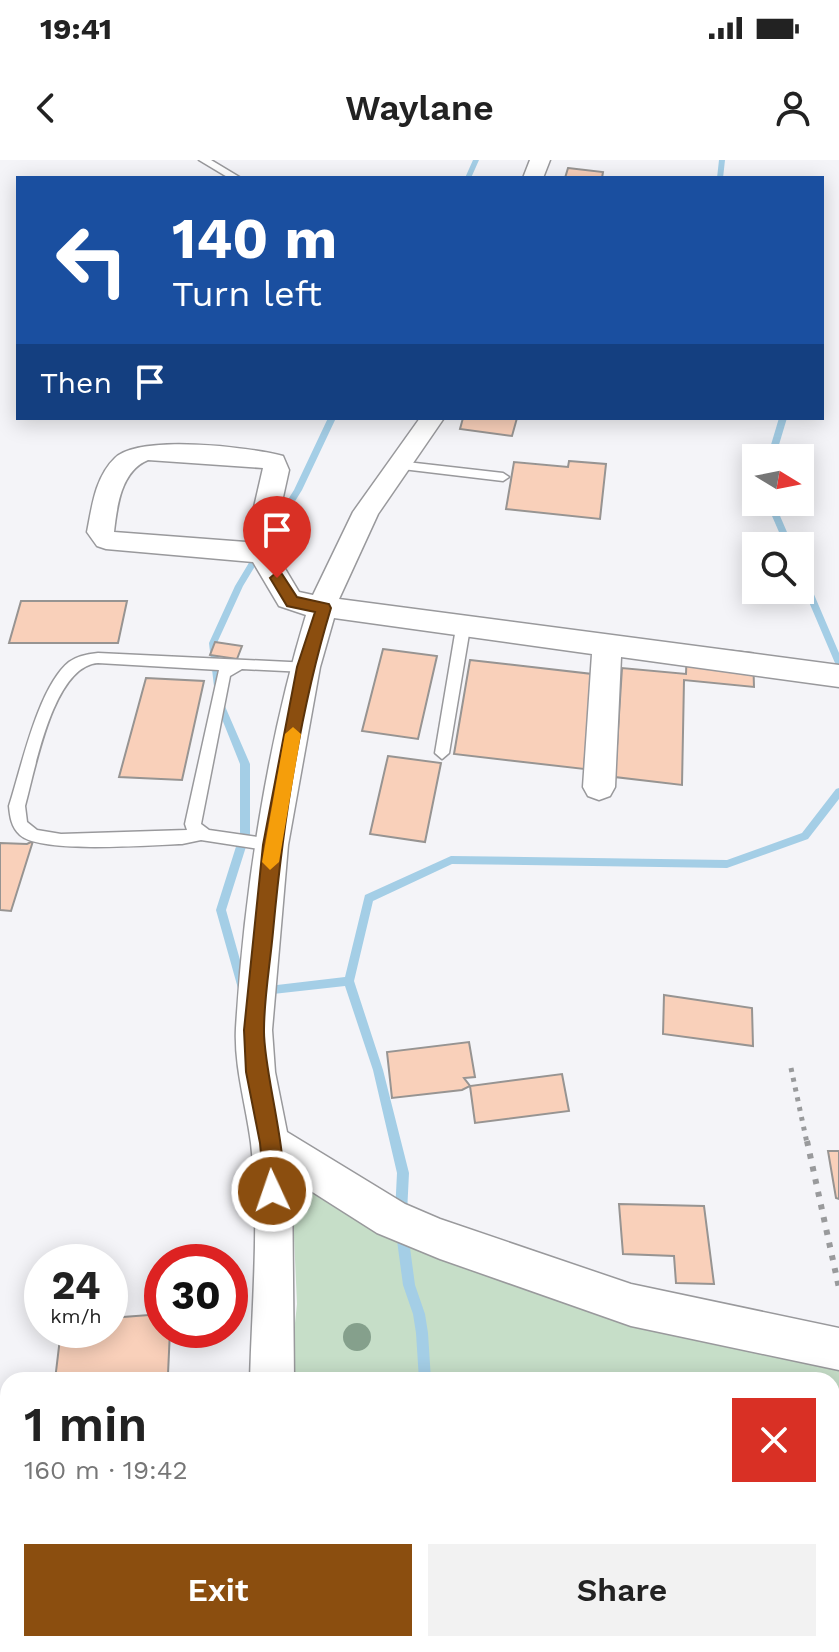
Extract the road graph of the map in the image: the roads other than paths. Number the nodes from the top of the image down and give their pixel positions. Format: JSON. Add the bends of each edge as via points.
{"nodes":[{"id":1,"x":204,"y":160,"type":"edge"},
{"id":2,"x":232,"y":176,"type":"edge"},
{"id":3,"x":431,"y":420,"type":"edge"},
{"id":4,"x":398,"y":465,"type":"junction"},
{"id":5,"x":503,"y":477,"type":"dead end"},
{"id":6,"x":257,"y":552,"type":"junction"},
{"id":7,"x":323,"y":608,"type":"junction"},
{"id":8,"x":463,"y":628,"type":"junction"},
{"id":9,"x":607,"y":645,"type":"junction"},
{"id":10,"x":234,"y":666,"type":"junction"},
{"id":11,"x":305,"y":667,"type":"junction"},
{"id":12,"x":839,"y":676,"type":"edge"},
{"id":13,"x":442,"y":753,"type":"dead end"},
{"id":14,"x":599,"y":787,"type":"dead end"},
{"id":15,"x":200,"y":834,"type":"junction"},
{"id":16,"x":272,"y":845,"type":"junction"},
{"id":17,"x":270,"y":1143,"type":"junction"},
{"id":18,"x":839,"y":1349,"type":"edge"},
{"id":19,"x":272,"y":1372,"type":"edge"}],
"edges":[{"from":1,"to":2,"type":"lane"},
{"from":3,"to":4,"type":"street"},
{"from":4,"to":5,"type":"lane"},
{"from":4,"to":7,"type":"street","via":[[366,512]]},
{"from":6,"to":6,"type":"street","via":[[103,538],[100,532],[119,466],[132,455],[165,451],[274,462]]},
{"from":6,"to":7,"type":"street","via":[[265,556],[289,599]]},
{"from":7,"to":8,"type":"street"},
{"from":7,"to":11,"type":"street"},
{"from":8,"to":9,"type":"street"},
{"from":8,"to":13,"type":"lane"},
{"from":9,"to":12,"type":"street"},
{"from":9,"to":14,"type":"street"},
{"from":10,"to":11,"type":"lane"},
{"from":10,"to":15,"type":"lane","via":[[224,674],[196,809],[193,824]]},
{"from":10,"to":15,"type":"lane","via":[[98,658],[72,667],[56,688],[17,806],[22,828],[42,838]]},
{"from":11,"to":16,"type":"street"},
{"from":15,"to":16,"type":"lane"},
{"from":16,"to":17,"type":"street","via":[[254,1030]]},
{"from":17,"to":18,"type":"street","via":[[391,1219],[426,1234],[631,1305]]},
{"from":17,"to":19,"type":"street"}]}
